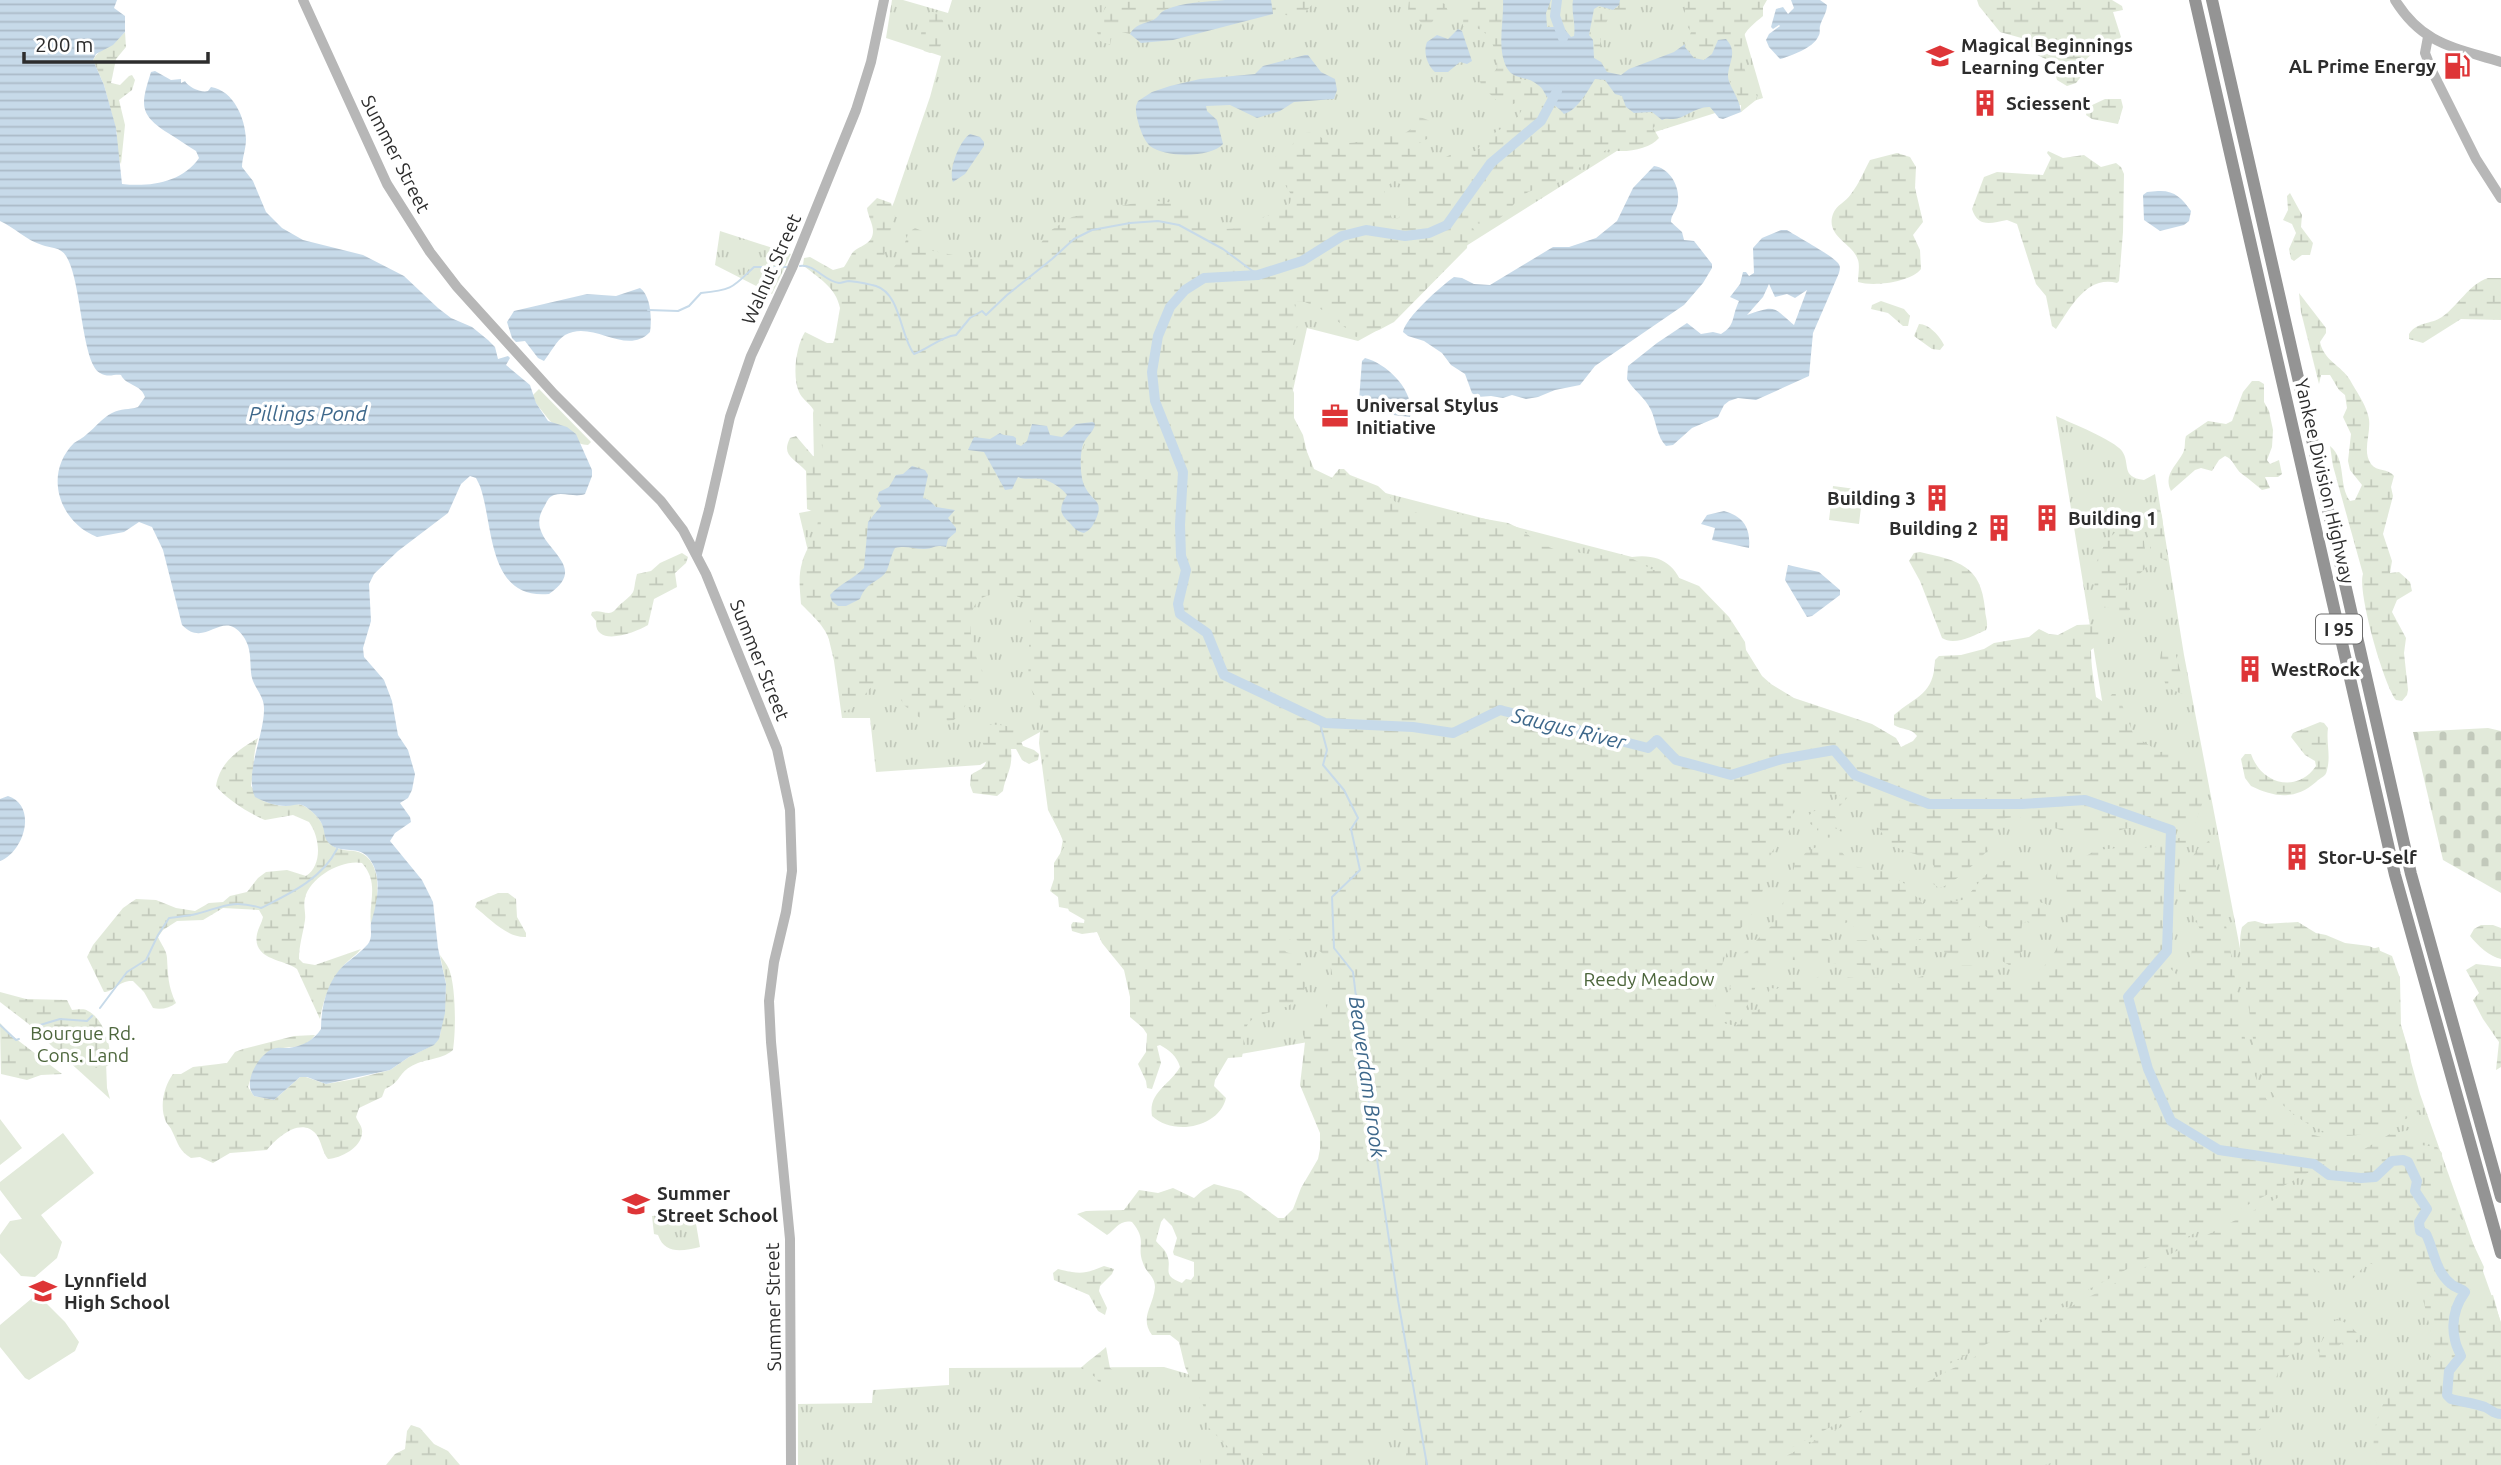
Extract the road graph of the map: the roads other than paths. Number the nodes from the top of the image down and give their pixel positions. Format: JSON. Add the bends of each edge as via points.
{"nodes":[{"id":1,"x":303,"y":0,"type":"edge"},
{"id":2,"x":884,"y":0,"type":"edge"},
{"id":3,"x":2195,"y":0,"type":"edge"},
{"id":4,"x":2212,"y":0,"type":"edge"},
{"id":5,"x":2395,"y":0,"type":"edge"},
{"id":6,"x":2428,"y":37,"type":"junction"},
{"id":7,"x":2501,"y":62,"type":"edge"},
{"id":8,"x":2501,"y":198,"type":"edge"},
{"id":9,"x":697,"y":554,"type":"junction"},
{"id":10,"x":2501,"y":1197,"type":"edge"},
{"id":11,"x":2501,"y":1253,"type":"edge"},
{"id":12,"x":792,"y":1465,"type":"edge"}],
"edges":[{"from":1,"to":9,"type":"main road","name":"Summer Street","via":[[381,172],[430,253],[554,394],[661,500]]},
{"from":2,"to":9,"type":"main road","name":"Walnut Street","via":[[856,110],[751,356],[730,417]]},
{"from":3,"to":11,"type":"highway","name":"Yankee Division Highway","number":"I 95","via":[[2392,863]]},
{"from":4,"to":10,"type":"highway","name":"Yankee Division Highway","number":"I 95","via":[[2411,874]]},
{"from":5,"to":6,"type":"main road","via":[[2408,20]]},
{"from":6,"to":7,"type":"main road"},
{"from":6,"to":8,"type":"main road","via":[[2425,53],[2432,71]]},
{"from":9,"to":12,"type":"main road","name":"Summer Street","via":[[772,734],[790,810],[791,880],[769,1001],[790,1239]]}]}
